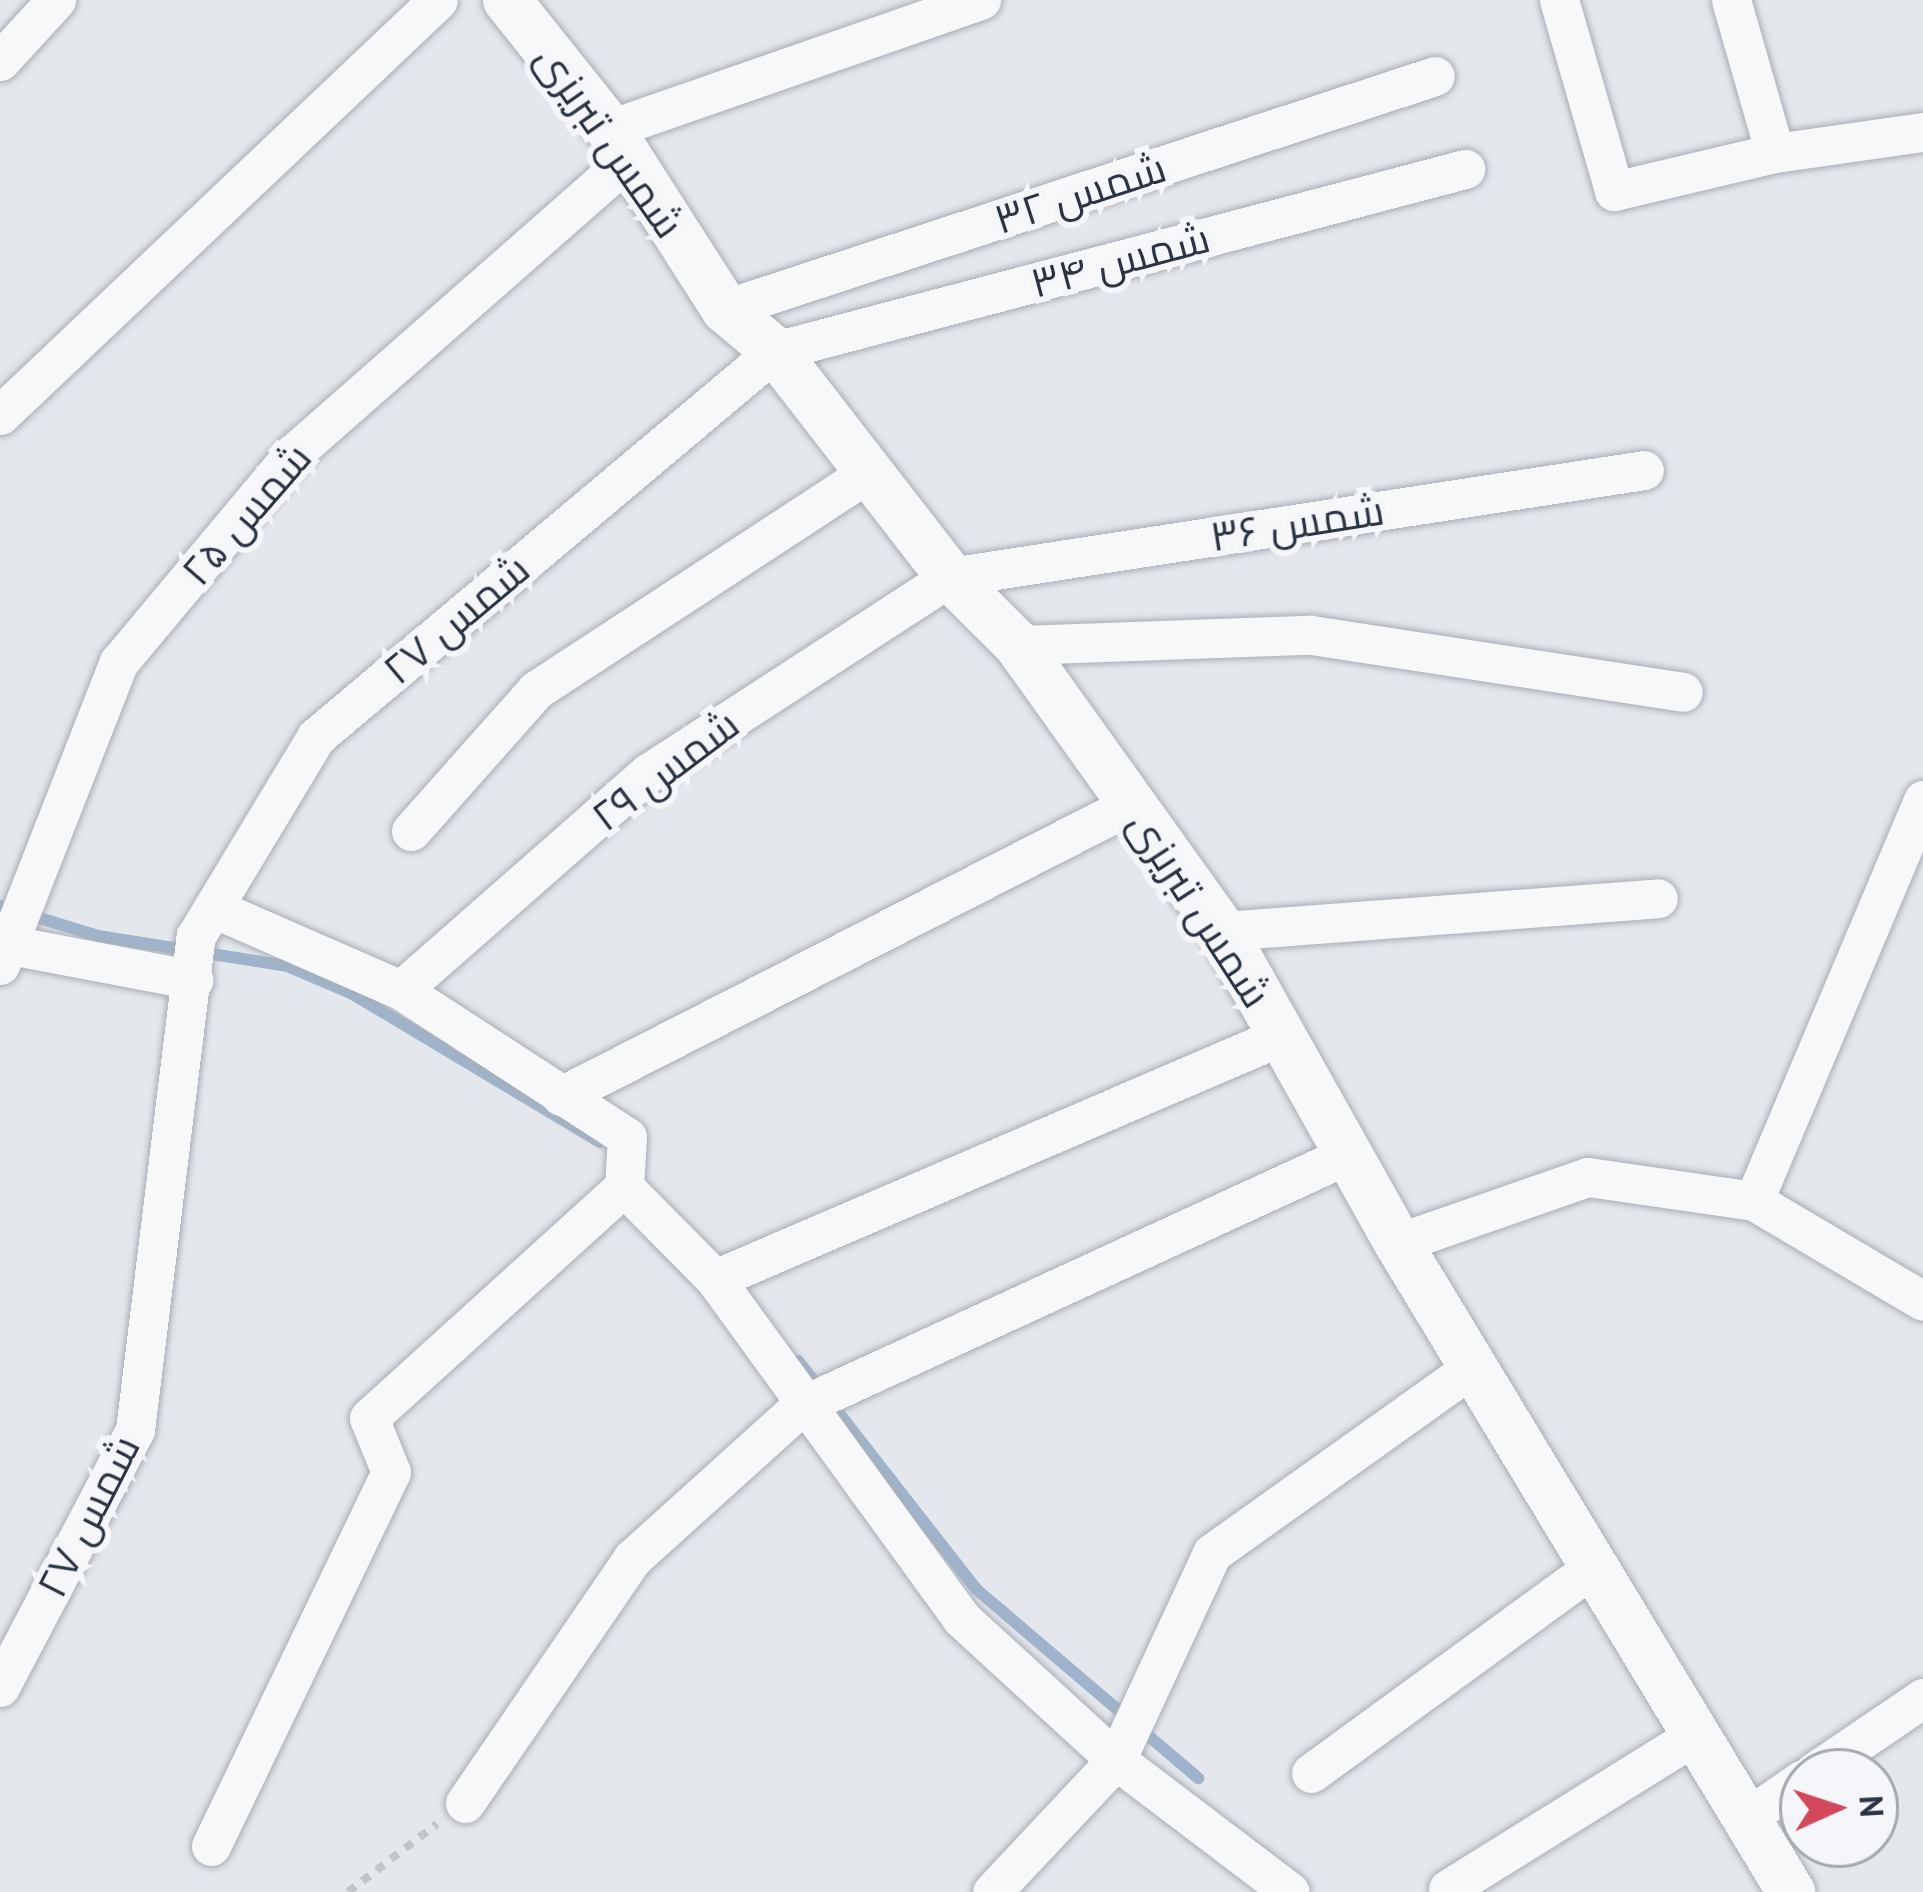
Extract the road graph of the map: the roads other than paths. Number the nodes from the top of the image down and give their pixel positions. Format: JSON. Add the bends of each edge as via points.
{"nodes":[{"id":1,"x":56,"y":0,"type":"edge"},
{"id":2,"x":438,"y":0,"type":"edge"},
{"id":3,"x":507,"y":0,"type":"edge"},
{"id":4,"x":981,"y":0,"type":"edge"},
{"id":5,"x":1559,"y":0,"type":"edge"},
{"id":6,"x":1731,"y":0,"type":"edge"},
{"id":7,"x":0,"y":61,"type":"edge"},
{"id":8,"x":1436,"y":76,"type":"dead end"},
{"id":9,"x":1923,"y":132,"type":"edge"},
{"id":10,"x":619,"y":144,"type":"junction"},
{"id":11,"x":1775,"y":153,"type":"junction"},
{"id":12,"x":1465,"y":169,"type":"dead end"},
{"id":13,"x":725,"y":309,"type":"junction"},
{"id":14,"x":775,"y":351,"type":"junction"},
{"id":15,"x":0,"y":415,"type":"edge"},
{"id":16,"x":1644,"y":470,"type":"dead end"},
{"id":17,"x":868,"y":472,"type":"junction"},
{"id":18,"x":950,"y":577,"type":"junction"},
{"id":19,"x":1018,"y":645,"type":"junction"},
{"id":20,"x":1683,"y":692,"type":"dead end"},
{"id":21,"x":1923,"y":800,"type":"edge"},
{"id":22,"x":1132,"y":804,"type":"junction"},
{"id":23,"x":411,"y":831,"type":"dead end"},
{"id":24,"x":1658,"y":898,"type":"dead end"},
{"id":25,"x":204,"y":922,"type":"junction"},
{"id":26,"x":1223,"y":931,"type":"junction"},
{"id":27,"x":3,"y":952,"type":"edge"},
{"id":28,"x":194,"y":980,"type":"junction"},
{"id":29,"x":401,"y":990,"type":"junction"},
{"id":30,"x":1281,"y":1036,"type":"junction"},
{"id":31,"x":561,"y":1096,"type":"junction"},
{"id":32,"x":1347,"y":1155,"type":"junction"},
{"id":33,"x":624,"y":1186,"type":"junction"},
{"id":34,"x":1754,"y":1201,"type":"junction"},
{"id":35,"x":1398,"y":1243,"type":"junction"},
{"id":36,"x":715,"y":1279,"type":"junction"},
{"id":37,"x":1923,"y":1301,"type":"edge"},
{"id":38,"x":1473,"y":1367,"type":"junction"},
{"id":39,"x":801,"y":1406,"type":"junction"},
{"id":40,"x":1594,"y":1567,"type":"junction"},
{"id":41,"x":0,"y":1687,"type":"edge"},
{"id":42,"x":1923,"y":1698,"type":"edge"},
{"id":43,"x":1695,"y":1735,"type":"junction"},
{"id":44,"x":1849,"y":1748,"type":"edge"},
{"id":45,"x":1116,"y":1760,"type":"junction"},
{"id":46,"x":1311,"y":1773,"type":"dead end"},
{"id":47,"x":1779,"y":1795,"type":"edge"},
{"id":48,"x":465,"y":1803,"type":"road end"},
{"id":49,"x":1746,"y":1818,"type":"junction"},
{"id":50,"x":212,"y":1846,"type":"dead end"},
{"id":51,"x":1448,"y":1889,"type":"dead end"},
{"id":52,"x":992,"y":1892,"type":"edge"},
{"id":53,"x":1290,"y":1892,"type":"edge"},
{"id":54,"x":1791,"y":1892,"type":"edge"}],
"edges":[{"from":1,"to":7,"type":"street"},
{"from":2,"to":15,"type":"street"},
{"from":3,"to":10,"type":"street","name":"شمس تبریزی"},
{"from":4,"to":10,"type":"street"},
{"from":5,"to":11,"type":"street","via":[[1614,190]]},
{"from":6,"to":11,"type":"street"},
{"from":8,"to":13,"type":"street","name":"شمس ۳۲"},
{"from":9,"to":11,"type":"street"},
{"from":10,"to":13,"type":"street","name":"شمس تبریزی"},
{"from":10,"to":27,"type":"street","name":"شمس ۲۵","via":[[294,453],[118,662]]},
{"from":12,"to":14,"type":"street","name":"شمس ۳۴"},
{"from":13,"to":14,"type":"street","name":"شمس تبریزی"},
{"from":14,"to":17,"type":"street","name":"شمس تبریزی"},
{"from":14,"to":25,"type":"street","name":"شمس ۲۷","via":[[316,737]]},
{"from":16,"to":18,"type":"street","name":"شمس ۳۶"},
{"from":17,"to":18,"type":"street","name":"شمس تبریزی"},
{"from":17,"to":23,"type":"street","via":[[536,690]]},
{"from":18,"to":19,"type":"street","name":"شمس تبریزی"},
{"from":18,"to":29,"type":"street","name":"شمس ۲۹","via":[[648,773]]},
{"from":19,"to":20,"type":"street","via":[[1311,635]]},
{"from":19,"to":22,"type":"street","name":"شمس تبریزی"},
{"from":21,"to":34,"type":"street"},
{"from":22,"to":26,"type":"street","name":"شمس تبریزی"},
{"from":22,"to":31,"type":"street"},
{"from":24,"to":26,"type":"street"},
{"from":25,"to":28,"type":"street","name":"شمس ۲۷"},
{"from":25,"to":29,"type":"street"},
{"from":26,"to":30,"type":"street","name":"شمس تبریزی"},
{"from":27,"to":28,"type":"street"},
{"from":28,"to":41,"type":"street","name":"شمس ۲۷","via":[[135,1430]]},
{"from":29,"to":31,"type":"street"},
{"from":30,"to":32,"type":"street","name":"شمس تبریزی"},
{"from":30,"to":36,"type":"street"},
{"from":31,"to":33,"type":"street","via":[[627,1137]]},
{"from":32,"to":35,"type":"street","name":"شمس تبریزی"},
{"from":32,"to":39,"type":"street"},
{"from":33,"to":36,"type":"street"},
{"from":33,"to":50,"type":"street","via":[[369,1418],[391,1472]]},
{"from":34,"to":35,"type":"street","via":[[1588,1177]]},
{"from":34,"to":37,"type":"street"},
{"from":35,"to":38,"type":"street","name":"شمس تبریزی"},
{"from":36,"to":39,"type":"street"},
{"from":38,"to":40,"type":"street","name":"شمس تبریزی"},
{"from":38,"to":45,"type":"street","via":[[1212,1553]]},
{"from":39,"to":45,"type":"street","via":[[961,1618]]},
{"from":39,"to":48,"type":"street","via":[[633,1558]]},
{"from":40,"to":43,"type":"street","name":"شمس تبریزی"},
{"from":40,"to":46,"type":"street"},
{"from":42,"to":44,"type":"street"},
{"from":43,"to":49,"type":"street","name":"شمس تبریزی"},
{"from":43,"to":51,"type":"street"},
{"from":45,"to":52,"type":"street"},
{"from":45,"to":53,"type":"street"},
{"from":47,"to":49,"type":"street"},
{"from":49,"to":54,"type":"street","name":"شمس تبریزی"}]}
